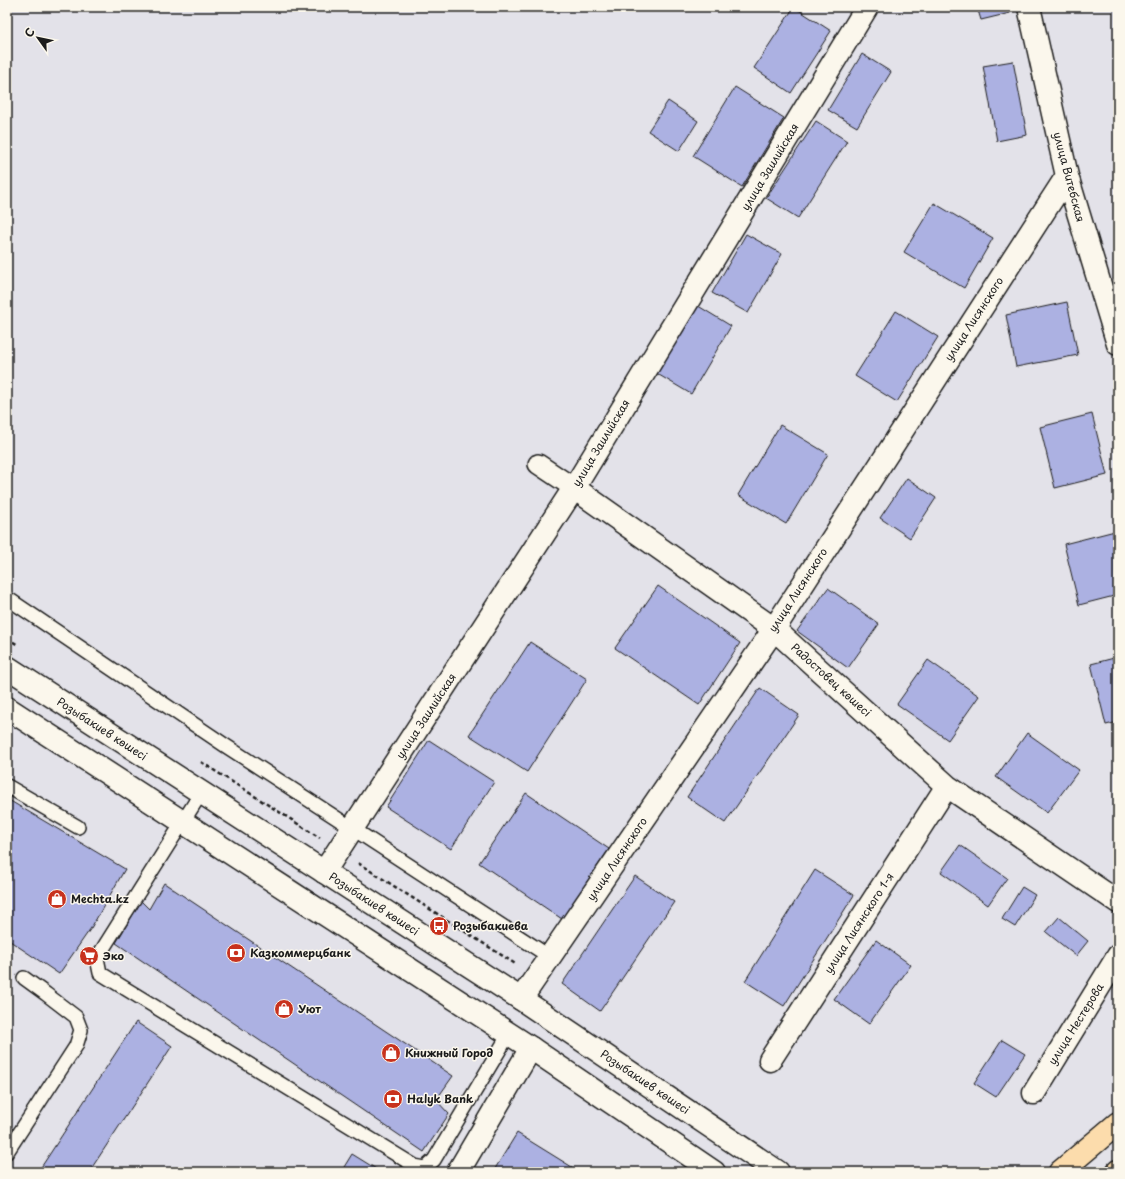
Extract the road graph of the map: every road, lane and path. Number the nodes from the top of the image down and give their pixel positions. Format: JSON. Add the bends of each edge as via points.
{"nodes":[{"id":1,"x":867,"y":7,"type":"edge"},
{"id":2,"x":1029,"y":7,"type":"edge"},
{"id":3,"x":1067,"y":176,"type":"junction"},
{"id":4,"x":1118,"y":344,"type":"edge"},
{"id":5,"x":538,"y":464,"type":"dead end"},
{"id":6,"x":574,"y":488,"type":"junction"},
{"id":7,"x":7,"y":598,"type":"edge"},
{"id":8,"x":774,"y":629,"type":"junction"},
{"id":9,"x":7,"y":638,"type":"edge"},
{"id":10,"x":20,"y":647,"type":"dead end"},
{"id":11,"x":7,"y":667,"type":"edge"},
{"id":12,"x":7,"y":708,"type":"edge"},
{"id":13,"x":199,"y":761,"type":"dead end"},
{"id":14,"x":7,"y":786,"type":"edge"},
{"id":15,"x":947,"y":786,"type":"junction"},
{"id":16,"x":201,"y":793,"type":"junction"},
{"id":17,"x":183,"y":822,"type":"junction"},
{"id":18,"x":78,"y":827,"type":"dead end"},
{"id":19,"x":352,"y":829,"type":"junction"},
{"id":20,"x":338,"y":850,"type":"junction"},
{"id":21,"x":324,"y":872,"type":"junction"},
{"id":22,"x":1118,"y":902,"type":"edge"},
{"id":23,"x":1118,"y":956,"type":"edge"},
{"id":24,"x":550,"y":957,"type":"junction"},
{"id":25,"x":520,"y":966,"type":"dead end"},
{"id":26,"x":24,"y":978,"type":"dead end"},
{"id":27,"x":521,"y":999,"type":"junction"},
{"id":28,"x":509,"y":1034,"type":"junction"},
{"id":29,"x":531,"y":1048,"type":"junction"},
{"id":30,"x":770,"y":1060,"type":"dead end"},
{"id":31,"x":1034,"y":1093,"type":"dead end"},
{"id":32,"x":1118,"y":1123,"type":"edge"},
{"id":33,"x":7,"y":1152,"type":"edge"},
{"id":34,"x":702,"y":1168,"type":"edge"},
{"id":35,"x":458,"y":1172,"type":"edge"},
{"id":36,"x":778,"y":1172,"type":"edge"},
{"id":37,"x":1060,"y":1172,"type":"edge"}],
"edges":[{"from":1,"to":6,"type":"street","name":"улица Заилийская"},
{"from":2,"to":3,"type":"street","name":"улица Витебская"},
{"from":3,"to":4,"type":"street","name":"улица Витебская"},
{"from":3,"to":8,"type":"street","name":"улица Лисянского"},
{"from":5,"to":6,"type":"street","name":"Радостовец көшесі"},
{"from":6,"to":8,"type":"street","name":"Радостовец көшесі"},
{"from":6,"to":19,"type":"street","name":"улица Заилийская"},
{"from":7,"to":19,"type":"lane"},
{"from":8,"to":15,"type":"street","name":"Радостовец көшесі"},
{"from":8,"to":24,"type":"street","name":"улица Лисянского"},
{"from":9,"to":10,"type":"path"},
{"from":11,"to":16,"type":"street","name":"Розыбакиев көшесі"},
{"from":12,"to":17,"type":"street"},
{"from":13,"to":20,"type":"path"},
{"from":14,"to":18,"type":"lane"},
{"from":15,"to":22,"type":"street","name":"Радостовец көшесі"},
{"from":15,"to":30,"type":"street","name":"улица Лисянского 1-я"},
{"from":16,"to":17,"type":"lane"},
{"from":16,"to":21,"type":"street","name":"Розыбакиев көшесі"},
{"from":17,"to":28,"type":"street"},
{"from":17,"to":28,"type":"lane","via":[[97,958],[100,973],[109,979],[415,1166],[425,1168],[434,1160]]},
{"from":19,"to":20,"type":"street","name":"улица Заилийская"},
{"from":19,"to":24,"type":"lane"},
{"from":20,"to":21,"type":"street","name":"улица Заилийская"},
{"from":20,"to":25,"type":"path"},
{"from":21,"to":27,"type":"street","name":"Розыбакиев көшесі"},
{"from":23,"to":31,"type":"street","name":"улица Нестерова"},
{"from":24,"to":27,"type":"street","name":"улица Лисянского"},
{"from":26,"to":33,"type":"lane","via":[[76,1017],[81,1030],[76,1046]]},
{"from":27,"to":36,"type":"street","name":"Розыбакиев көшесі"},
{"from":28,"to":29,"type":"street"},
{"from":29,"to":34,"type":"street"},
{"from":29,"to":35,"type":"street"},
{"from":32,"to":37,"type":"main road"}]}
